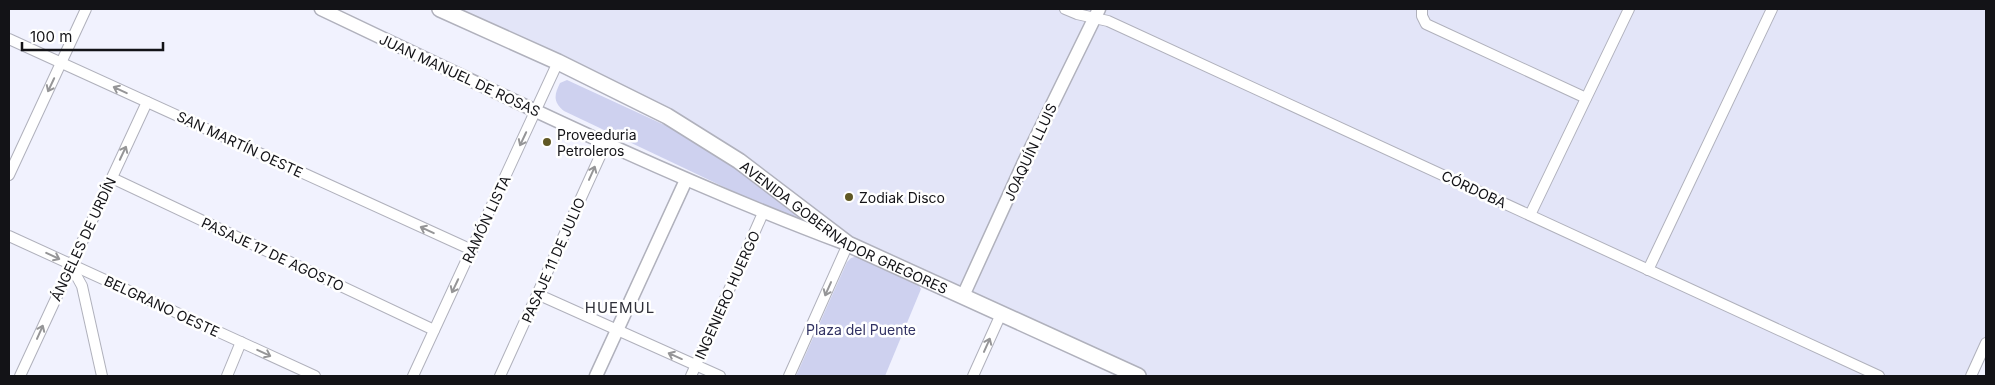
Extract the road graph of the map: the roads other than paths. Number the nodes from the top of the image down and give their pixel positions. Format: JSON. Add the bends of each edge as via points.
{"nodes":[{"id":1,"x":86,"y":9,"type":"edge"},
{"id":2,"x":321,"y":9,"type":"edge"},
{"id":3,"x":440,"y":9,"type":"edge"},
{"id":4,"x":1065,"y":9,"type":"edge"},
{"id":5,"x":1422,"y":9,"type":"edge"},
{"id":6,"x":1629,"y":9,"type":"edge"},
{"id":7,"x":1772,"y":9,"type":"edge"},
{"id":8,"x":1096,"y":14,"type":"edge"},
{"id":9,"x":9,"y":39,"type":"edge"},
{"id":10,"x":61,"y":62,"type":"junction"},
{"id":11,"x":558,"y":62,"type":"junction"},
{"id":12,"x":1586,"y":98,"type":"junction"},
{"id":13,"x":147,"y":102,"type":"junction"},
{"id":14,"x":536,"y":111,"type":"junction"},
{"id":15,"x":606,"y":143,"type":"junction"},
{"id":16,"x":9,"y":175,"type":"edge"},
{"id":17,"x":112,"y":178,"type":"junction"},
{"id":18,"x":686,"y":180,"type":"junction"},
{"id":19,"x":763,"y":213,"type":"junction"},
{"id":20,"x":1530,"y":215,"type":"junction"},
{"id":21,"x":9,"y":236,"type":"edge"},
{"id":22,"x":848,"y":244,"type":"junction"},
{"id":23,"x":472,"y":250,"type":"junction"},
{"id":24,"x":70,"y":264,"type":"junction"},
{"id":25,"x":1648,"y":270,"type":"junction"},
{"id":26,"x":537,"y":294,"type":"junction"},
{"id":27,"x":963,"y":296,"type":"junction"},
{"id":28,"x":1001,"y":314,"type":"junction"},
{"id":29,"x":434,"y":330,"type":"junction"},
{"id":30,"x":617,"y":330,"type":"junction"},
{"id":31,"x":241,"y":342,"type":"junction"},
{"id":32,"x":1986,"y":343,"type":"edge"},
{"id":33,"x":696,"y":365,"type":"junction"},
{"id":34,"x":20,"y":376,"type":"edge"},
{"id":35,"x":102,"y":376,"type":"edge"},
{"id":36,"x":226,"y":376,"type":"edge"},
{"id":37,"x":315,"y":376,"type":"edge"},
{"id":38,"x":413,"y":376,"type":"edge"},
{"id":39,"x":500,"y":376,"type":"edge"},
{"id":40,"x":596,"y":376,"type":"edge"},
{"id":41,"x":691,"y":376,"type":"edge"},
{"id":42,"x":720,"y":376,"type":"edge"},
{"id":43,"x":790,"y":376,"type":"edge"},
{"id":44,"x":973,"y":376,"type":"edge"},
{"id":45,"x":1138,"y":376,"type":"edge"},
{"id":46,"x":1880,"y":376,"type":"edge"},
{"id":47,"x":1971,"y":376,"type":"edge"}],
"edges":[{"from":1,"to":10,"type":"street"},
{"from":2,"to":14,"type":"street","name":"JUAN MANUEL DE ROSAS"},
{"from":3,"to":11,"type":"main road","name":"AVENIDA GOBERNADOR GREGORES"},
{"from":4,"to":8,"type":"street","name":"CÓRDOBA","via":[[1077,14]]},
{"from":5,"to":12,"type":"street","via":[[1426,24]]},
{"from":6,"to":12,"type":"street"},
{"from":7,"to":25,"type":"street"},
{"from":8,"to":20,"type":"street","name":"CÓRDOBA"},
{"from":8,"to":27,"type":"street","name":"JOAQUÍN LLUIS"},
{"from":9,"to":10,"type":"street","name":"SAN MARTÍN OESTE"},
{"from":13,"to":10,"type":"street","name":"SAN MARTÍN OESTE","one_way":true},
{"from":10,"to":16,"type":"street","one_way":true},
{"from":11,"to":14,"type":"street","name":"RAMÓN LISTA"},
{"from":11,"to":22,"type":"main road","name":"AVENIDA GOBERNADOR GREGORES","via":[[703,138],[767,181]]},
{"from":12,"to":20,"type":"street"},
{"from":17,"to":13,"type":"street","name":"ÁNGELES DE URDÍN","one_way":true},
{"from":23,"to":13,"type":"street","name":"SAN MARTÍN OESTE","one_way":true},
{"from":14,"to":15,"type":"street","name":"JUAN MANUEL DE ROSAS"},
{"from":14,"to":23,"type":"street","name":"RAMÓN LISTA","one_way":true},
{"from":15,"to":18,"type":"street","name":"JUAN MANUEL DE ROSAS"},
{"from":26,"to":15,"type":"street","name":"PASAJE 11 DE JULIO","one_way":true},
{"from":17,"to":24,"type":"street","name":"ÁNGELES DE URDÍN"},
{"from":17,"to":29,"type":"street","name":"PASAJE 17 DE AGOSTO"},
{"from":18,"to":19,"type":"street","name":"JUAN MANUEL DE ROSAS"},
{"from":18,"to":30,"type":"street"},
{"from":19,"to":22,"type":"street","name":"JUAN MANUEL DE ROSAS"},
{"from":19,"to":33,"type":"street","name":"INGENIERO HUERGO"},
{"from":20,"to":25,"type":"street","name":"CÓRDOBA"},
{"from":21,"to":24,"type":"street","name":"BELGRANO OESTE","one_way":true},
{"from":22,"to":27,"type":"main road","name":"AVENIDA GOBERNADOR GREGORES"},
{"from":22,"to":43,"type":"street","one_way":true},
{"from":23,"to":29,"type":"street","name":"RAMÓN LISTA","one_way":true},
{"from":24,"to":31,"type":"street","name":"BELGRANO OESTE"},
{"from":34,"to":24,"type":"street","name":"ÁNGELES DE URDÍN","one_way":true},
{"from":24,"to":35,"type":"street","via":[[82,286]]},
{"from":25,"to":46,"type":"street","name":"CÓRDOBA"},
{"from":26,"to":30,"type":"street"},
{"from":26,"to":39,"type":"street","name":"PASAJE 11 DE JULIO"},
{"from":27,"to":28,"type":"main road","name":"AVENIDA GOBERNADOR GREGORES"},
{"from":44,"to":28,"type":"street","one_way":true},
{"from":28,"to":45,"type":"main road","name":"AVENIDA GOBERNADOR GREGORES"},
{"from":29,"to":38,"type":"street","name":"RAMÓN LISTA"},
{"from":33,"to":30,"type":"street","one_way":true},
{"from":30,"to":40,"type":"street"},
{"from":31,"to":36,"type":"street"},
{"from":31,"to":37,"type":"street","name":"BELGRANO OESTE","one_way":true},
{"from":32,"to":47,"type":"street"},
{"from":33,"to":41,"type":"street","name":"INGENIERO HUERGO"},
{"from":33,"to":42,"type":"street"}]}
